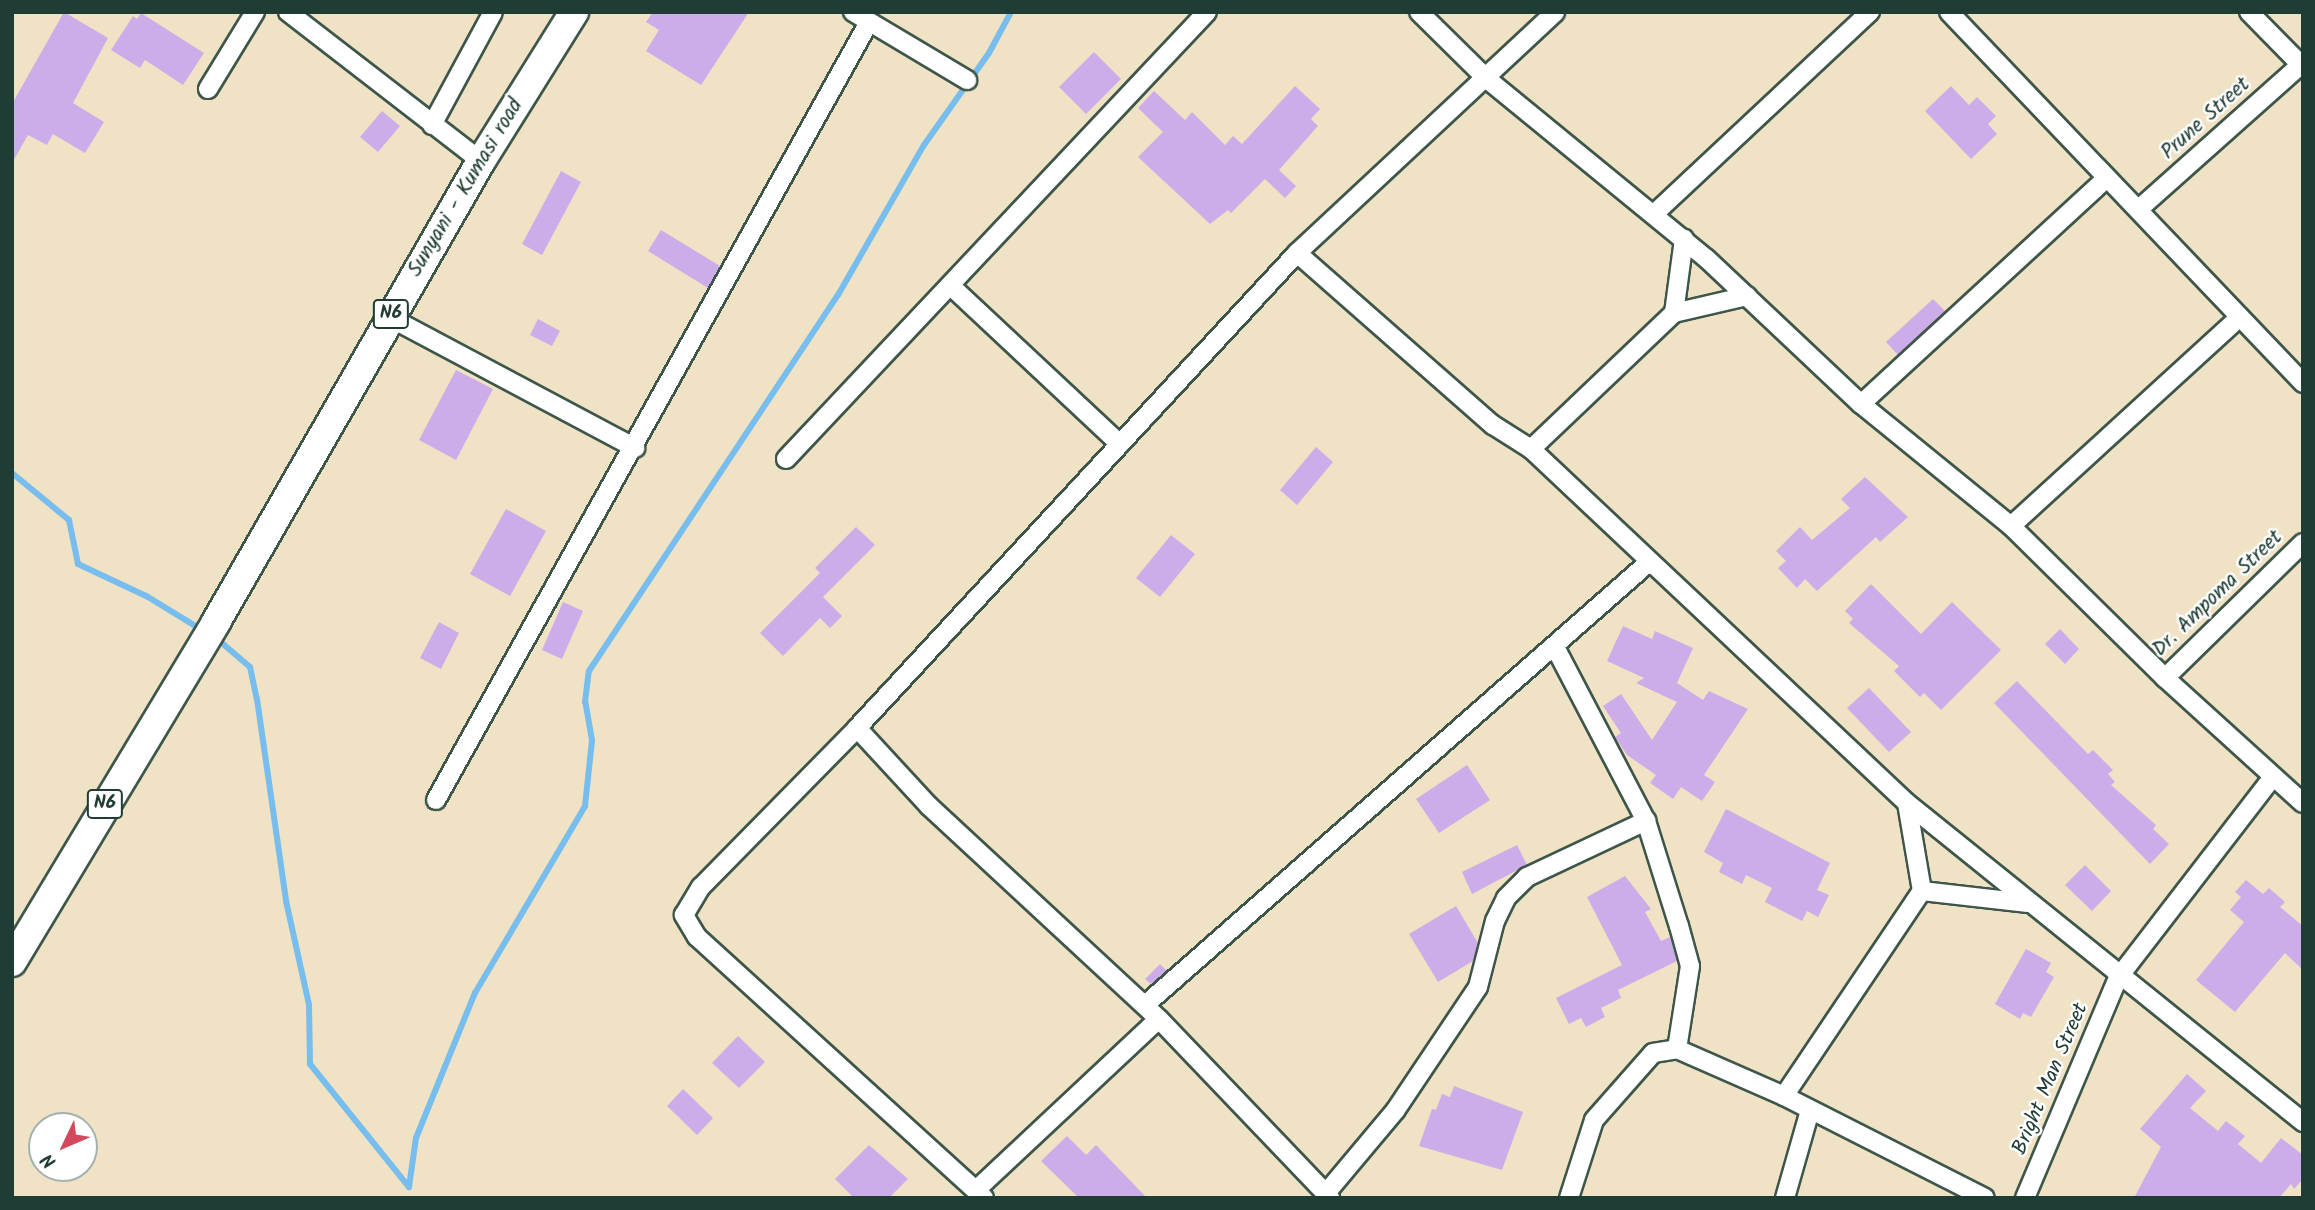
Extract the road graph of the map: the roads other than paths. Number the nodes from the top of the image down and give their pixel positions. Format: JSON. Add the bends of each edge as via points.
{"nodes":[{"id":1,"x":255,"y":12,"type":"edge"},
{"id":2,"x":289,"y":12,"type":"edge"},
{"id":3,"x":493,"y":12,"type":"edge"},
{"id":4,"x":575,"y":12,"type":"edge"},
{"id":5,"x":853,"y":12,"type":"edge"},
{"id":6,"x":1207,"y":12,"type":"edge"},
{"id":7,"x":1555,"y":12,"type":"edge"},
{"id":8,"x":1870,"y":12,"type":"edge"},
{"id":9,"x":1949,"y":12,"type":"edge"},
{"id":10,"x":2249,"y":12,"type":"edge"},
{"id":11,"x":1424,"y":15,"type":"edge"},
{"id":12,"x":869,"y":22,"type":"junction"},
{"id":13,"x":2302,"y":65,"type":"edge"},
{"id":14,"x":1487,"y":79,"type":"junction"},
{"id":15,"x":967,"y":80,"type":"dead end"},
{"id":16,"x":208,"y":89,"type":"dead end"},
{"id":17,"x":432,"y":125,"type":"junction"},
{"id":18,"x":481,"y":161,"type":"junction"},
{"id":19,"x":2107,"y":178,"type":"junction"},
{"id":20,"x":2140,"y":208,"type":"junction"},
{"id":21,"x":1654,"y":214,"type":"junction"},
{"id":22,"x":1684,"y":239,"type":"junction"},
{"id":23,"x":1297,"y":253,"type":"junction"},
{"id":24,"x":952,"y":287,"type":"junction"},
{"id":25,"x":1747,"y":296,"type":"junction"},
{"id":26,"x":1674,"y":313,"type":"junction"},
{"id":27,"x":389,"y":317,"type":"junction"},
{"id":28,"x":2240,"y":317,"type":"junction"},
{"id":29,"x":2303,"y":383,"type":"edge"},
{"id":30,"x":1861,"y":404,"type":"junction"},
{"id":31,"x":1120,"y":444,"type":"junction"},
{"id":32,"x":635,"y":448,"type":"junction"},
{"id":33,"x":1531,"y":449,"type":"junction"},
{"id":34,"x":786,"y":460,"type":"dead end"},
{"id":35,"x":2011,"y":526,"type":"junction"},
{"id":36,"x":2303,"y":543,"type":"edge"},
{"id":37,"x":1648,"y":562,"type":"junction"},
{"id":38,"x":1555,"y":648,"type":"junction"},
{"id":39,"x":2165,"y":678,"type":"junction"},
{"id":40,"x":857,"y":728,"type":"junction"},
{"id":41,"x":2273,"y":777,"type":"junction"},
{"id":42,"x":436,"y":800,"type":"dead end"},
{"id":43,"x":1907,"y":803,"type":"junction"},
{"id":44,"x":2303,"y":803,"type":"edge"},
{"id":45,"x":1646,"y":821,"type":"junction"},
{"id":46,"x":1922,"y":891,"type":"junction"},
{"id":47,"x":2028,"y":903,"type":"junction"},
{"id":48,"x":12,"y":962,"type":"edge"},
{"id":49,"x":2119,"y":978,"type":"junction"},
{"id":50,"x":1145,"y":1005,"type":"junction"},
{"id":51,"x":1159,"y":1019,"type":"junction"},
{"id":52,"x":1677,"y":1049,"type":"junction"},
{"id":53,"x":1784,"y":1096,"type":"junction"},
{"id":54,"x":1810,"y":1110,"type":"junction"},
{"id":55,"x":2303,"y":1122,"type":"edge"},
{"id":56,"x":980,"y":1194,"type":"edge"},
{"id":57,"x":1329,"y":1195,"type":"edge"},
{"id":58,"x":1569,"y":1198,"type":"edge"},
{"id":59,"x":1785,"y":1198,"type":"edge"},
{"id":60,"x":1985,"y":1198,"type":"edge"},
{"id":61,"x":2025,"y":1198,"type":"edge"}],
"edges":[{"from":1,"to":16,"type":"street"},
{"from":2,"to":17,"type":"street"},
{"from":3,"to":17,"type":"street"},
{"from":4,"to":18,"type":"main road","name":"Sunyani - Kumasi road","number":"N6"},
{"from":5,"to":12,"type":"street"},
{"from":6,"to":24,"type":"street"},
{"from":7,"to":14,"type":"street"},
{"from":8,"to":21,"type":"street"},
{"from":9,"to":19,"type":"street"},
{"from":10,"to":13,"type":"street"},
{"from":11,"to":14,"type":"street"},
{"from":12,"to":15,"type":"street"},
{"from":12,"to":32,"type":"street"},
{"from":13,"to":20,"type":"street","name":"Prune Street"},
{"from":14,"to":21,"type":"street"},
{"from":14,"to":23,"type":"street"},
{"from":17,"to":18,"type":"street"},
{"from":18,"to":27,"type":"main road","name":"Sunyani - Kumasi road","number":"N6"},
{"from":19,"to":20,"type":"street"},
{"from":19,"to":30,"type":"street"},
{"from":20,"to":28,"type":"street"},
{"from":21,"to":22,"type":"street"},
{"from":22,"to":25,"type":"street"},
{"from":22,"to":26,"type":"street"},
{"from":23,"to":31,"type":"street"},
{"from":23,"to":33,"type":"street","via":[[1493,425]]},
{"from":24,"to":31,"type":"street"},
{"from":24,"to":34,"type":"street"},
{"from":25,"to":26,"type":"street"},
{"from":25,"to":30,"type":"street"},
{"from":26,"to":33,"type":"street"},
{"from":27,"to":32,"type":"street"},
{"from":27,"to":48,"type":"main road","name":"Sunyani - Kumasi road","number":"N6","via":[[216,622]]},
{"from":28,"to":29,"type":"street"},
{"from":28,"to":35,"type":"street"},
{"from":30,"to":35,"type":"street"},
{"from":31,"to":40,"type":"street"},
{"from":32,"to":42,"type":"street"},
{"from":33,"to":37,"type":"street"},
{"from":35,"to":39,"type":"street"},
{"from":36,"to":39,"type":"street","name":"Dr. Ampoma Street"},
{"from":37,"to":38,"type":"street"},
{"from":37,"to":43,"type":"street"},
{"from":38,"to":45,"type":"street"},
{"from":38,"to":50,"type":"street"},
{"from":39,"to":41,"type":"street"},
{"from":40,"to":50,"type":"street","via":[[929,806]]},
{"from":40,"to":56,"type":"street","via":[[701,887],[684,915],[696,937]]},
{"from":41,"to":44,"type":"street"},
{"from":41,"to":49,"type":"street","name":"Bright Man Street"},
{"from":43,"to":46,"type":"street"},
{"from":43,"to":47,"type":"street"},
{"from":45,"to":52,"type":"street","via":[[1690,966]]},
{"from":45,"to":57,"type":"street","via":[[1527,877],[1506,898],[1495,920],[1478,987],[1395,1111]]},
{"from":46,"to":47,"type":"street"},
{"from":46,"to":53,"type":"street"},
{"from":47,"to":49,"type":"street"},
{"from":49,"to":55,"type":"street"},
{"from":49,"to":61,"type":"street","name":"Bright Man Street"},
{"from":50,"to":51,"type":"street"},
{"from":51,"to":56,"type":"street"},
{"from":51,"to":57,"type":"street"},
{"from":52,"to":53,"type":"street"},
{"from":52,"to":58,"type":"street","via":[[1653,1053],[1594,1120]]},
{"from":53,"to":54,"type":"street"},
{"from":54,"to":59,"type":"street"},
{"from":54,"to":60,"type":"street"}]}
